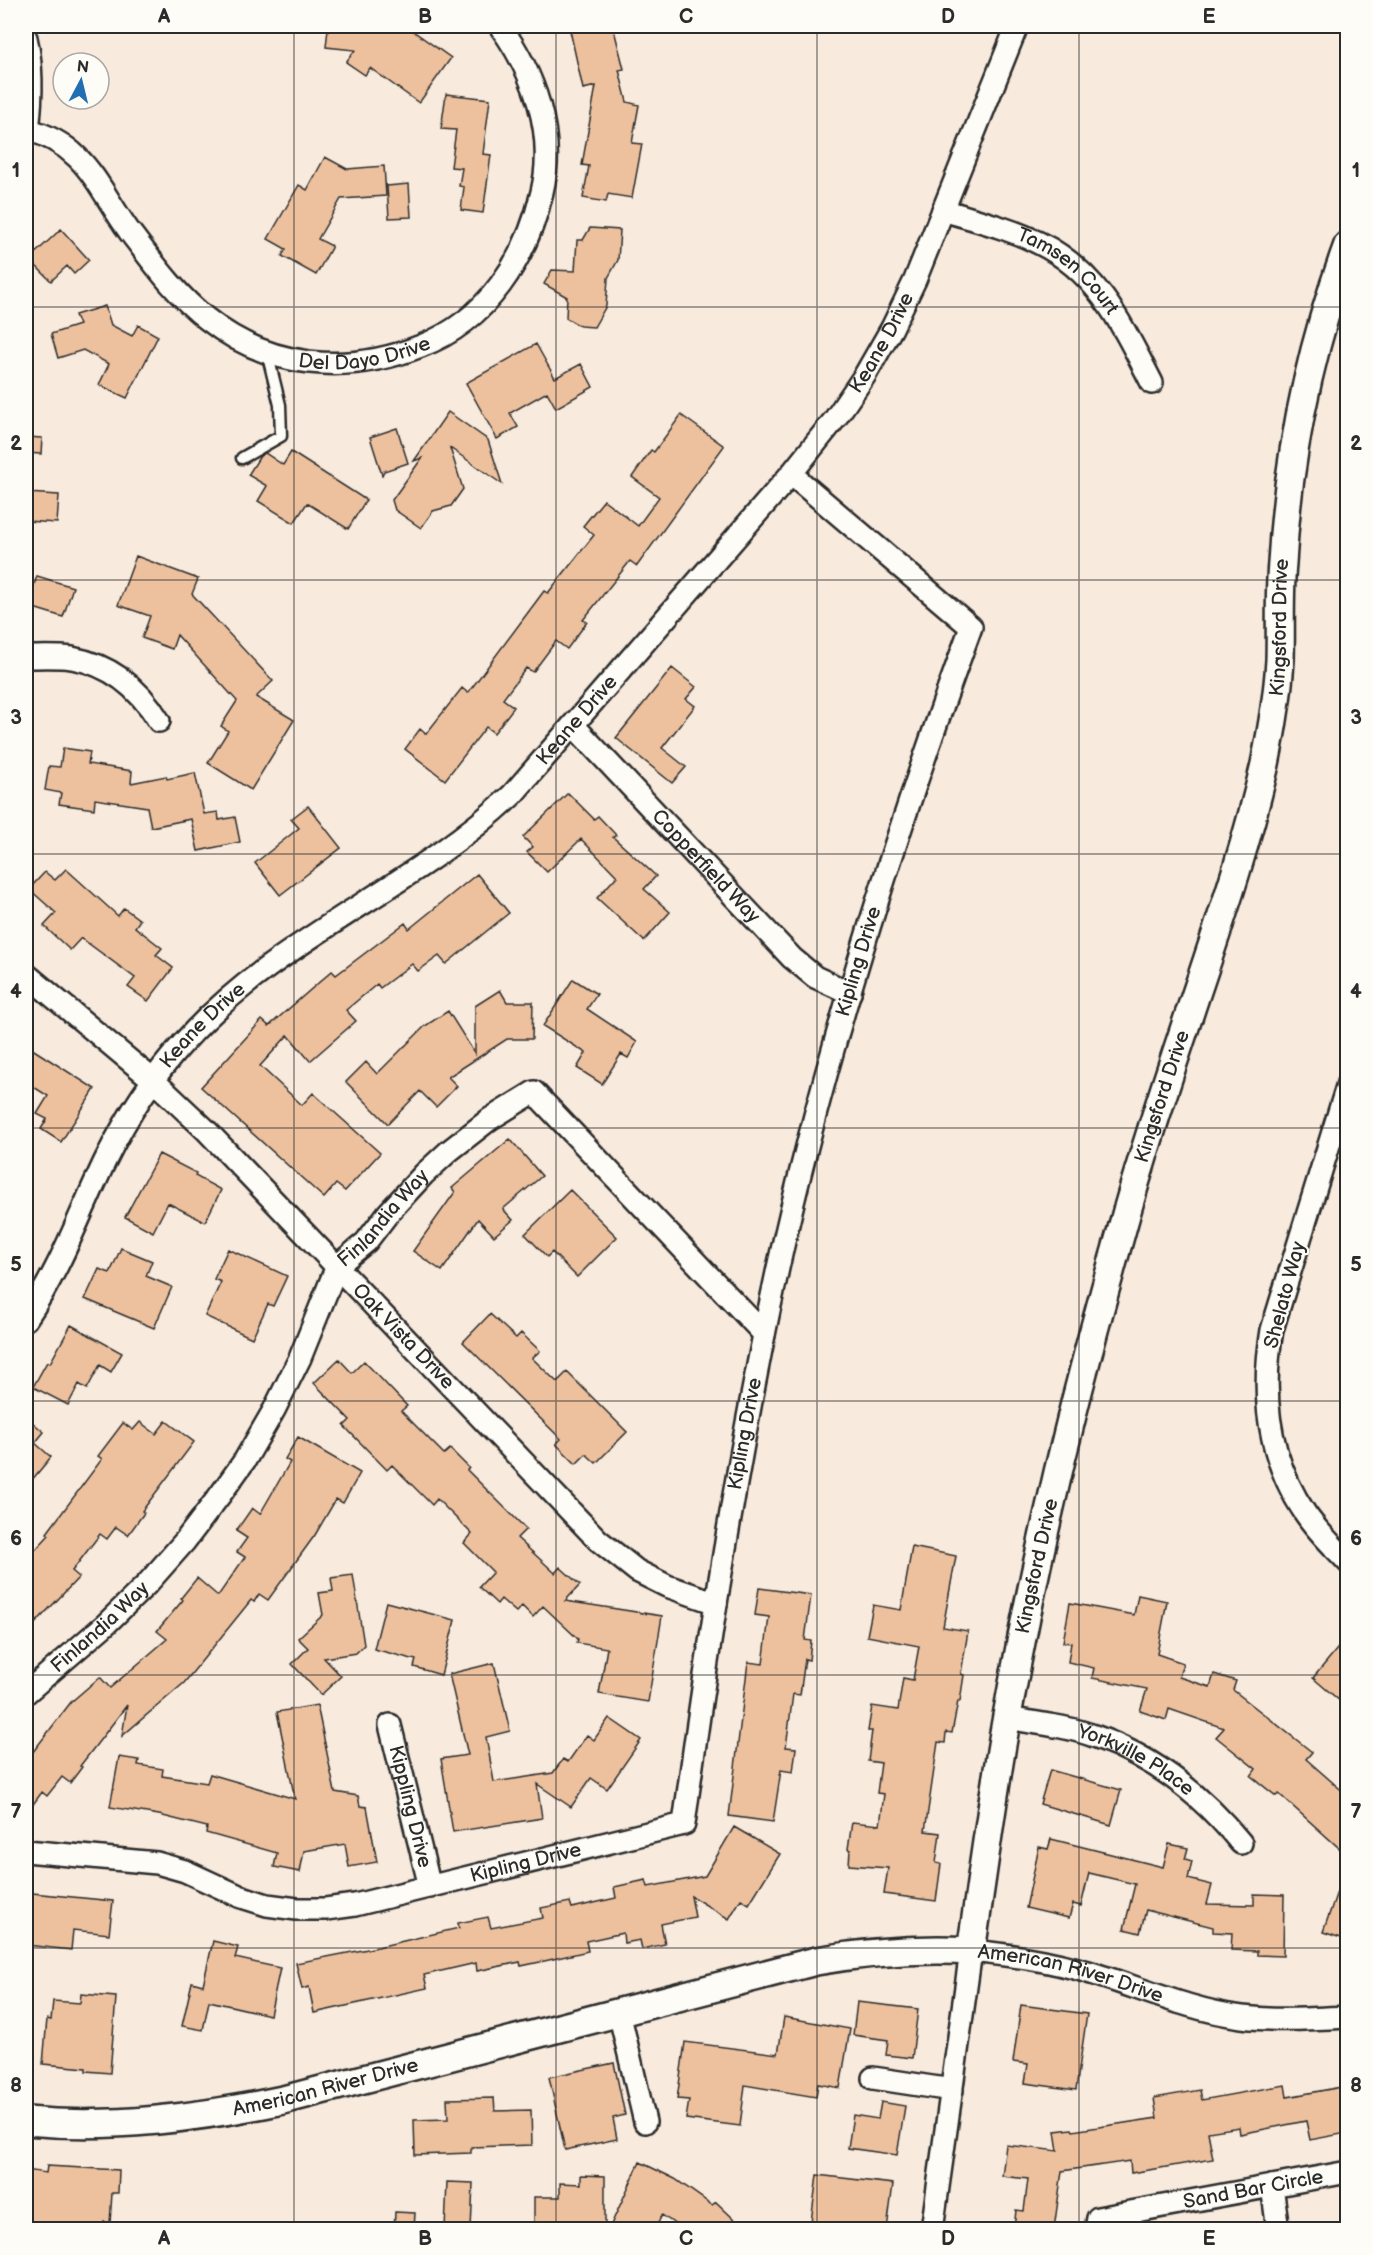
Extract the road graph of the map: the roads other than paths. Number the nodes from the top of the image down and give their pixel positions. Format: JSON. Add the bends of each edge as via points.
{"nodes":[{"id":1,"x":500,"y":26,"type":"edge"},
{"id":2,"x":1017,"y":26,"type":"edge"},
{"id":3,"x":26,"y":38,"type":"edge"},
{"id":4,"x":27,"y":129,"type":"edge"},
{"id":5,"x":944,"y":210,"type":"junction"},
{"id":6,"x":1347,"y":245,"type":"edge"},
{"id":7,"x":267,"y":352,"type":"junction"},
{"id":8,"x":1152,"y":383,"type":"dead end"},
{"id":9,"x":242,"y":458,"type":"dead end"},
{"id":10,"x":791,"y":474,"type":"junction"},
{"id":11,"x":26,"y":657,"type":"edge"},
{"id":12,"x":159,"y":721,"type":"dead end"},
{"id":13,"x":573,"y":725,"type":"junction"},
{"id":14,"x":26,"y":974,"type":"edge"},
{"id":15,"x":850,"y":993,"type":"junction"},
{"id":16,"x":153,"y":1080,"type":"junction"},
{"id":17,"x":1347,"y":1083,"type":"edge"},
{"id":18,"x":337,"y":1266,"type":"junction"},
{"id":19,"x":26,"y":1319,"type":"edge"},
{"id":20,"x":764,"y":1334,"type":"junction"},
{"id":21,"x":1347,"y":1562,"type":"edge"},
{"id":22,"x":716,"y":1603,"type":"junction"},
{"id":23,"x":26,"y":1693,"type":"edge"},
{"id":24,"x":1006,"y":1718,"type":"junction"},
{"id":25,"x":390,"y":1725,"type":"dead end"},
{"id":26,"x":1241,"y":1843,"type":"dead end"},
{"id":27,"x":26,"y":1851,"type":"edge"},
{"id":28,"x":430,"y":1887,"type":"junction"},
{"id":29,"x":971,"y":1951,"type":"junction"},
{"id":30,"x":619,"y":2012,"type":"junction"},
{"id":31,"x":1347,"y":2017,"type":"edge"},
{"id":32,"x":873,"y":2078,"type":"dead end"},
{"id":33,"x":952,"y":2090,"type":"junction"},
{"id":34,"x":26,"y":2121,"type":"edge"},
{"id":35,"x":645,"y":2122,"type":"dead end"},
{"id":36,"x":1347,"y":2172,"type":"edge"},
{"id":37,"x":1272,"y":2186,"type":"junction"},
{"id":38,"x":932,"y":2229,"type":"edge"},
{"id":39,"x":1096,"y":2229,"type":"edge"},
{"id":40,"x":1278,"y":2229,"type":"edge"}],
"edges":[{"from":1,"to":7,"type":"street","name":"Del Dayo Drive","via":[[515,46],[538,100],[546,158],[542,196],[527,242],[513,268],[476,312],[427,344],[400,355],[343,364],[314,363]]},
{"from":2,"to":5,"type":"street","name":"Keane Drive"},
{"from":3,"to":4,"type":"street","via":[[32,100]]},
{"from":4,"to":7,"type":"street","name":"Del Dayo Drive","via":[[68,148],[89,168],[128,229],[196,310],[231,336]]},
{"from":5,"to":8,"type":"street","name":"Tamsen Court","via":[[1026,237],[1069,261],[1113,309]]},
{"from":5,"to":10,"type":"street","name":"Keane Drive","via":[[886,338],[835,419]]},
{"from":6,"to":24,"type":"street","name":"Kingsford Drive","via":[[1301,406],[1281,565],[1276,708],[1265,763],[1232,886],[1117,1245],[1052,1497]]},
{"from":7,"to":9,"type":"lane","via":[[280,405],[281,436]]},
{"from":10,"to":13,"type":"street","name":"Keane Drive"},
{"from":10,"to":15,"type":"street","name":"Kipling Drive","via":[[971,627],[887,867]]},
{"from":11,"to":12,"type":"street","via":[[70,658],[98,665],[134,689]]},
{"from":13,"to":15,"type":"street","name":"Copperfield Way","via":[[792,958],[815,977]]},
{"from":13,"to":16,"type":"street","name":"Keane Drive","via":[[496,810],[465,836],[250,980],[197,1028]]},
{"from":14,"to":16,"type":"street","name":"Oak Vista Drive"},
{"from":15,"to":20,"type":"street","name":"Kipling Drive"},
{"from":16,"to":18,"type":"street","name":"Oak Vista Drive"},
{"from":16,"to":19,"type":"street","name":"Keane Drive","via":[[106,1160],[60,1263]]},
{"from":17,"to":21,"type":"street","name":"Shelato Way","via":[[1272,1330],[1266,1393],[1277,1455],[1289,1485],[1314,1525]]},
{"from":18,"to":20,"type":"street","name":"Finlandia Way","via":[[366,1242],[389,1212],[449,1151],[489,1119],[534,1092]]},
{"from":18,"to":22,"type":"street","name":"Oak Vista Drive","via":[[614,1555],[667,1586]]},
{"from":18,"to":23,"type":"street","name":"Finlandia Way","via":[[300,1358],[245,1460],[220,1495],[147,1584]]},
{"from":20,"to":22,"type":"street","name":"Kipling Drive"},
{"from":22,"to":28,"type":"street","name":"Kipling Drive","via":[[684,1824]]},
{"from":24,"to":26,"type":"street","name":"Yorkville Place","via":[[1066,1728],[1139,1755],[1191,1790]]},
{"from":24,"to":29,"type":"street","name":"Kingsford Drive"},
{"from":25,"to":28,"type":"street","name":"Kippling Drive"},
{"from":27,"to":28,"type":"street","name":"Kipling Drive","via":[[157,1863],[185,1871],[239,1896],[297,1909],[326,1910]]},
{"from":29,"to":30,"type":"street","name":"American River Drive","via":[[904,1949],[816,1961]]},
{"from":29,"to":31,"type":"street","name":"American River Drive","via":[[1035,1958],[1241,2017]]},
{"from":29,"to":33,"type":"street"},
{"from":30,"to":34,"type":"street","name":"American River Drive","via":[[226,2112],[154,2121]]},
{"from":30,"to":35,"type":"street"},
{"from":32,"to":33,"type":"street"},
{"from":33,"to":38,"type":"street"},
{"from":36,"to":37,"type":"street","name":"Sand Bar Circle"},
{"from":37,"to":39,"type":"street","name":"Sand Bar Circle","via":[[1098,2218]]},
{"from":37,"to":40,"type":"street"}]}
